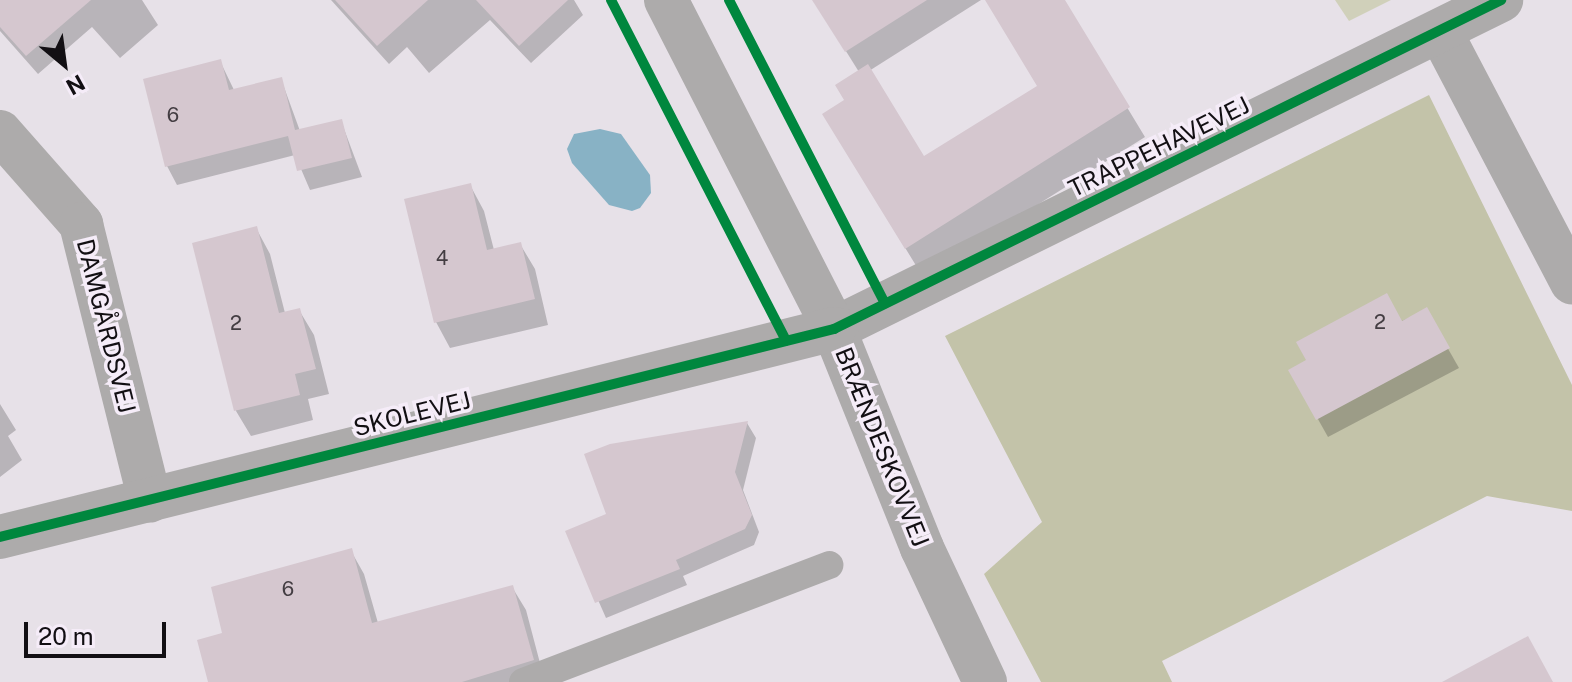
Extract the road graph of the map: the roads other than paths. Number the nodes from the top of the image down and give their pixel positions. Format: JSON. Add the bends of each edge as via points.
{"nodes":[{"id":1,"x":666,"y":0,"type":"edge"},
{"id":2,"x":1501,"y":0,"type":"edge"},
{"id":3,"x":1440,"y":31,"type":"junction"},
{"id":4,"x":0,"y":132,"type":"edge"},
{"id":5,"x":1572,"y":282,"type":"edge"},
{"id":6,"x":834,"y":329,"type":"junction"},
{"id":7,"x":150,"y":501,"type":"junction"},
{"id":8,"x":0,"y":537,"type":"edge"},
{"id":9,"x":829,"y":565,"type":"dead end"},
{"id":10,"x":523,"y":682,"type":"edge"},
{"id":11,"x":985,"y":682,"type":"edge"}],
"edges":[{"from":1,"to":6,"type":"street","name":"BRÆNDESKOVVEJ"},
{"from":2,"to":3,"type":"street","name":"TRAPPEHAVEVEJ"},
{"from":3,"to":5,"type":"street"},
{"from":3,"to":6,"type":"street","name":"TRAPPEHAVEVEJ"},
{"from":4,"to":7,"type":"street","name":"DAMGÅRDSVEJ","via":[[81,224]]},
{"from":6,"to":7,"type":"street","name":"SKOLEVEJ"},
{"from":6,"to":11,"type":"street","name":"BRÆNDESKOVVEJ","via":[[922,548]]},
{"from":7,"to":8,"type":"street","name":"SKOLEVEJ"},
{"from":9,"to":10,"type":"lane"}]}
